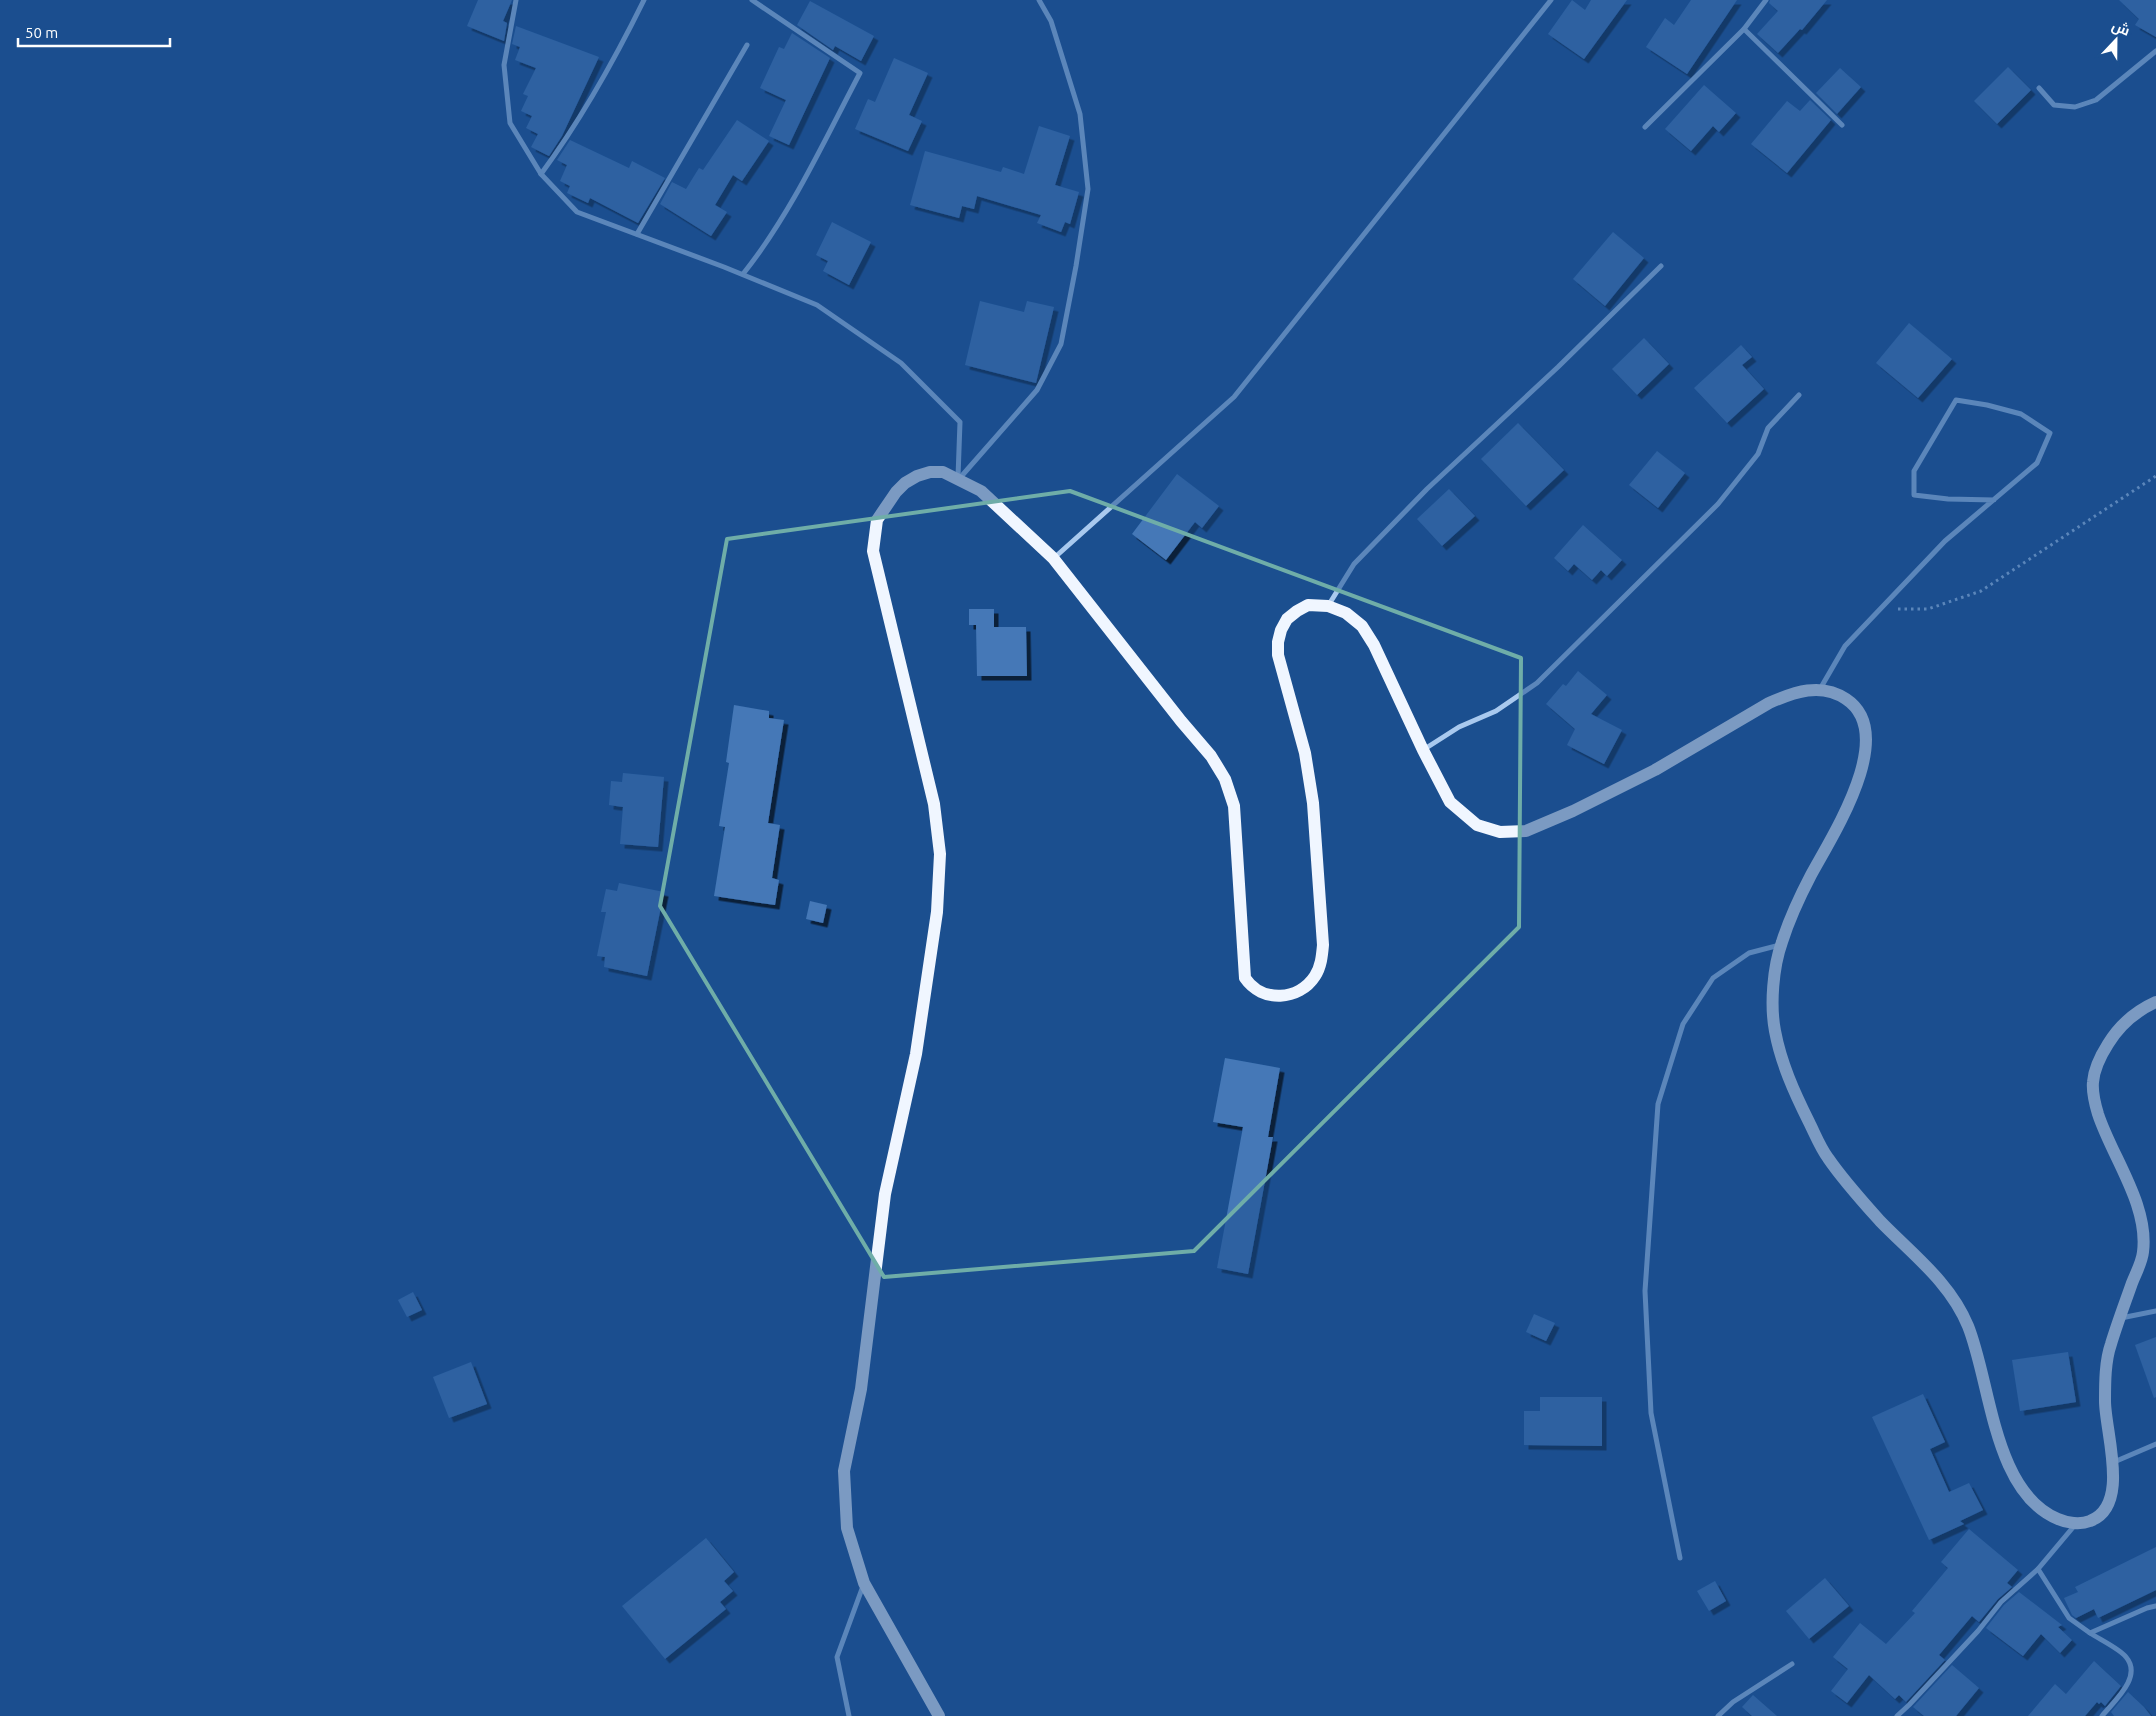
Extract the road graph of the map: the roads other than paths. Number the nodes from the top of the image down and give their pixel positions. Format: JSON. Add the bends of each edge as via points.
{"nodes":[{"id":1,"x":516,"y":0,"type":"edge"},
{"id":2,"x":644,"y":0,"type":"edge"},
{"id":3,"x":752,"y":0,"type":"edge"},
{"id":4,"x":1040,"y":0,"type":"edge"},
{"id":5,"x":1551,"y":0,"type":"edge"},
{"id":6,"x":1765,"y":0,"type":"edge"},
{"id":7,"x":1744,"y":29,"type":"junction"},
{"id":8,"x":747,"y":44,"type":"dead end"},
{"id":9,"x":2156,"y":51,"type":"edge"},
{"id":10,"x":2039,"y":88,"type":"dead end"},
{"id":11,"x":1842,"y":125,"type":"dead end"},
{"id":12,"x":1645,"y":127,"type":"dead end"},
{"id":13,"x":540,"y":174,"type":"junction"},
{"id":14,"x":637,"y":234,"type":"junction"},
{"id":15,"x":1661,"y":266,"type":"dead end"},
{"id":16,"x":743,"y":274,"type":"junction"},
{"id":17,"x":1799,"y":395,"type":"dead end"},
{"id":18,"x":958,"y":480,"type":"junction"},
{"id":19,"x":1994,"y":500,"type":"junction"},
{"id":20,"x":1053,"y":558,"type":"junction"},
{"id":21,"x":1328,"y":606,"type":"junction"},
{"id":22,"x":1820,"y":690,"type":"junction"},
{"id":23,"x":1423,"y":750,"type":"junction"},
{"id":24,"x":1780,"y":945,"type":"junction"},
{"id":25,"x":2156,"y":1002,"type":"edge"},
{"id":26,"x":2156,"y":1311,"type":"edge"},
{"id":27,"x":2121,"y":1318,"type":"junction"},
{"id":28,"x":2156,"y":1444,"type":"edge"},
{"id":29,"x":2113,"y":1462,"type":"junction"},
{"id":30,"x":2077,"y":1523,"type":"junction"},
{"id":31,"x":1680,"y":1558,"type":"dead end"},
{"id":32,"x":2038,"y":1569,"type":"junction"},
{"id":33,"x":864,"y":1583,"type":"junction"},
{"id":34,"x":2156,"y":1606,"type":"edge"},
{"id":35,"x":2090,"y":1634,"type":"junction"},
{"id":36,"x":1792,"y":1664,"type":"dead end"},
{"id":37,"x":849,"y":1716,"type":"edge"},
{"id":38,"x":939,"y":1716,"type":"edge"},
{"id":39,"x":1718,"y":1716,"type":"edge"},
{"id":40,"x":1897,"y":1716,"type":"edge"},
{"id":41,"x":2102,"y":1716,"type":"edge"}],
"edges":[{"from":1,"to":13,"type":"street","via":[[504,65],[510,123]]},
{"from":2,"to":13,"type":"street","via":[[569,136]]},
{"from":3,"to":16,"type":"street","via":[[860,73],[795,195]]},
{"from":4,"to":18,"type":"street","via":[[1051,21],[1080,114],[1088,189],[1076,266],[1061,344],[1037,390]]},
{"from":5,"to":20,"type":"street","via":[[1234,397]]},
{"from":6,"to":7,"type":"street"},
{"from":7,"to":11,"type":"street"},
{"from":7,"to":12,"type":"street"},
{"from":8,"to":14,"type":"street"},
{"from":9,"to":10,"type":"street","via":[[2096,100],[2076,106],[2054,105]]},
{"from":13,"to":14,"type":"street","via":[[577,212]]},
{"from":14,"to":16,"type":"street"},
{"from":15,"to":21,"type":"street","via":[[1427,489],[1354,564]]},
{"from":16,"to":18,"type":"street","via":[[817,305],[901,363],[960,422]]},
{"from":17,"to":23,"type":"street","via":[[1768,428],[1758,454],[1718,504],[1537,683],[1496,711],[1459,727]]},
{"from":18,"to":20,"type":"main road","via":[[981,491]]},
{"from":18,"to":33,"type":"main road","via":[[943,472],[930,472],[905,483],[877,520],[873,551],[934,804],[940,854],[937,912],[916,1054],[885,1194],[861,1389],[844,1471],[847,1528]]},
{"from":19,"to":19,"type":"street","via":[[2038,463],[2050,433],[2021,414],[1956,400],[1914,471],[1914,495]]},
{"from":19,"to":22,"type":"street","via":[[1944,541],[1845,646]]},
{"from":20,"to":21,"type":"main road","via":[[1211,756],[1225,779],[1234,806],[1246,978],[1264,995],[1285,996],[1306,987],[1322,961],[1313,803],[1305,753],[1278,655],[1278,642],[1280,630],[1297,611],[1308,605]]},
{"from":21,"to":23,"type":"main road","via":[[1362,626],[1394,684]]},
{"from":22,"to":23,"type":"main road","via":[[1806,689],[1769,703],[1655,770],[1526,831],[1500,832],[1476,826],[1450,802]]},
{"from":22,"to":24,"type":"main road","via":[[1850,700],[1862,718],[1866,747],[1859,778],[1843,818],[1809,880]]},
{"from":24,"to":30,"type":"main road","via":[[1773,989],[1774,1026],[1782,1062],[1826,1155],[1881,1222],[1941,1282],[1957,1305],[1968,1327],[2004,1452],[2021,1487],[2042,1512],[2064,1522]]},
{"from":24,"to":31,"type":"street","via":[[1749,953],[1713,978],[1683,1024],[1658,1104],[1646,1301],[1651,1413]]},
{"from":25,"to":27,"type":"main road","via":[[2132,1016],[2114,1034],[2100,1056],[2093,1082],[2102,1127],[2130,1187],[2141,1222],[2143,1253]]},
{"from":26,"to":27,"type":"street"},
{"from":27,"to":29,"type":"main road","via":[[2110,1347],[2105,1403]]},
{"from":28,"to":29,"type":"street"},
{"from":29,"to":30,"type":"main road","via":[[2114,1485],[2106,1508],[2094,1520]]},
{"from":30,"to":32,"type":"street"},
{"from":32,"to":35,"type":"street","via":[[2069,1618]]},
{"from":32,"to":40,"type":"street","via":[[2001,1602],[1978,1631]]},
{"from":33,"to":37,"type":"street","via":[[837,1657]]},
{"from":33,"to":38,"type":"main road"},
{"from":34,"to":35,"type":"street"},
{"from":35,"to":41,"type":"street","via":[[2126,1656],[2132,1669],[2129,1682]]},
{"from":36,"to":39,"type":"street","via":[[1733,1702]]}]}
